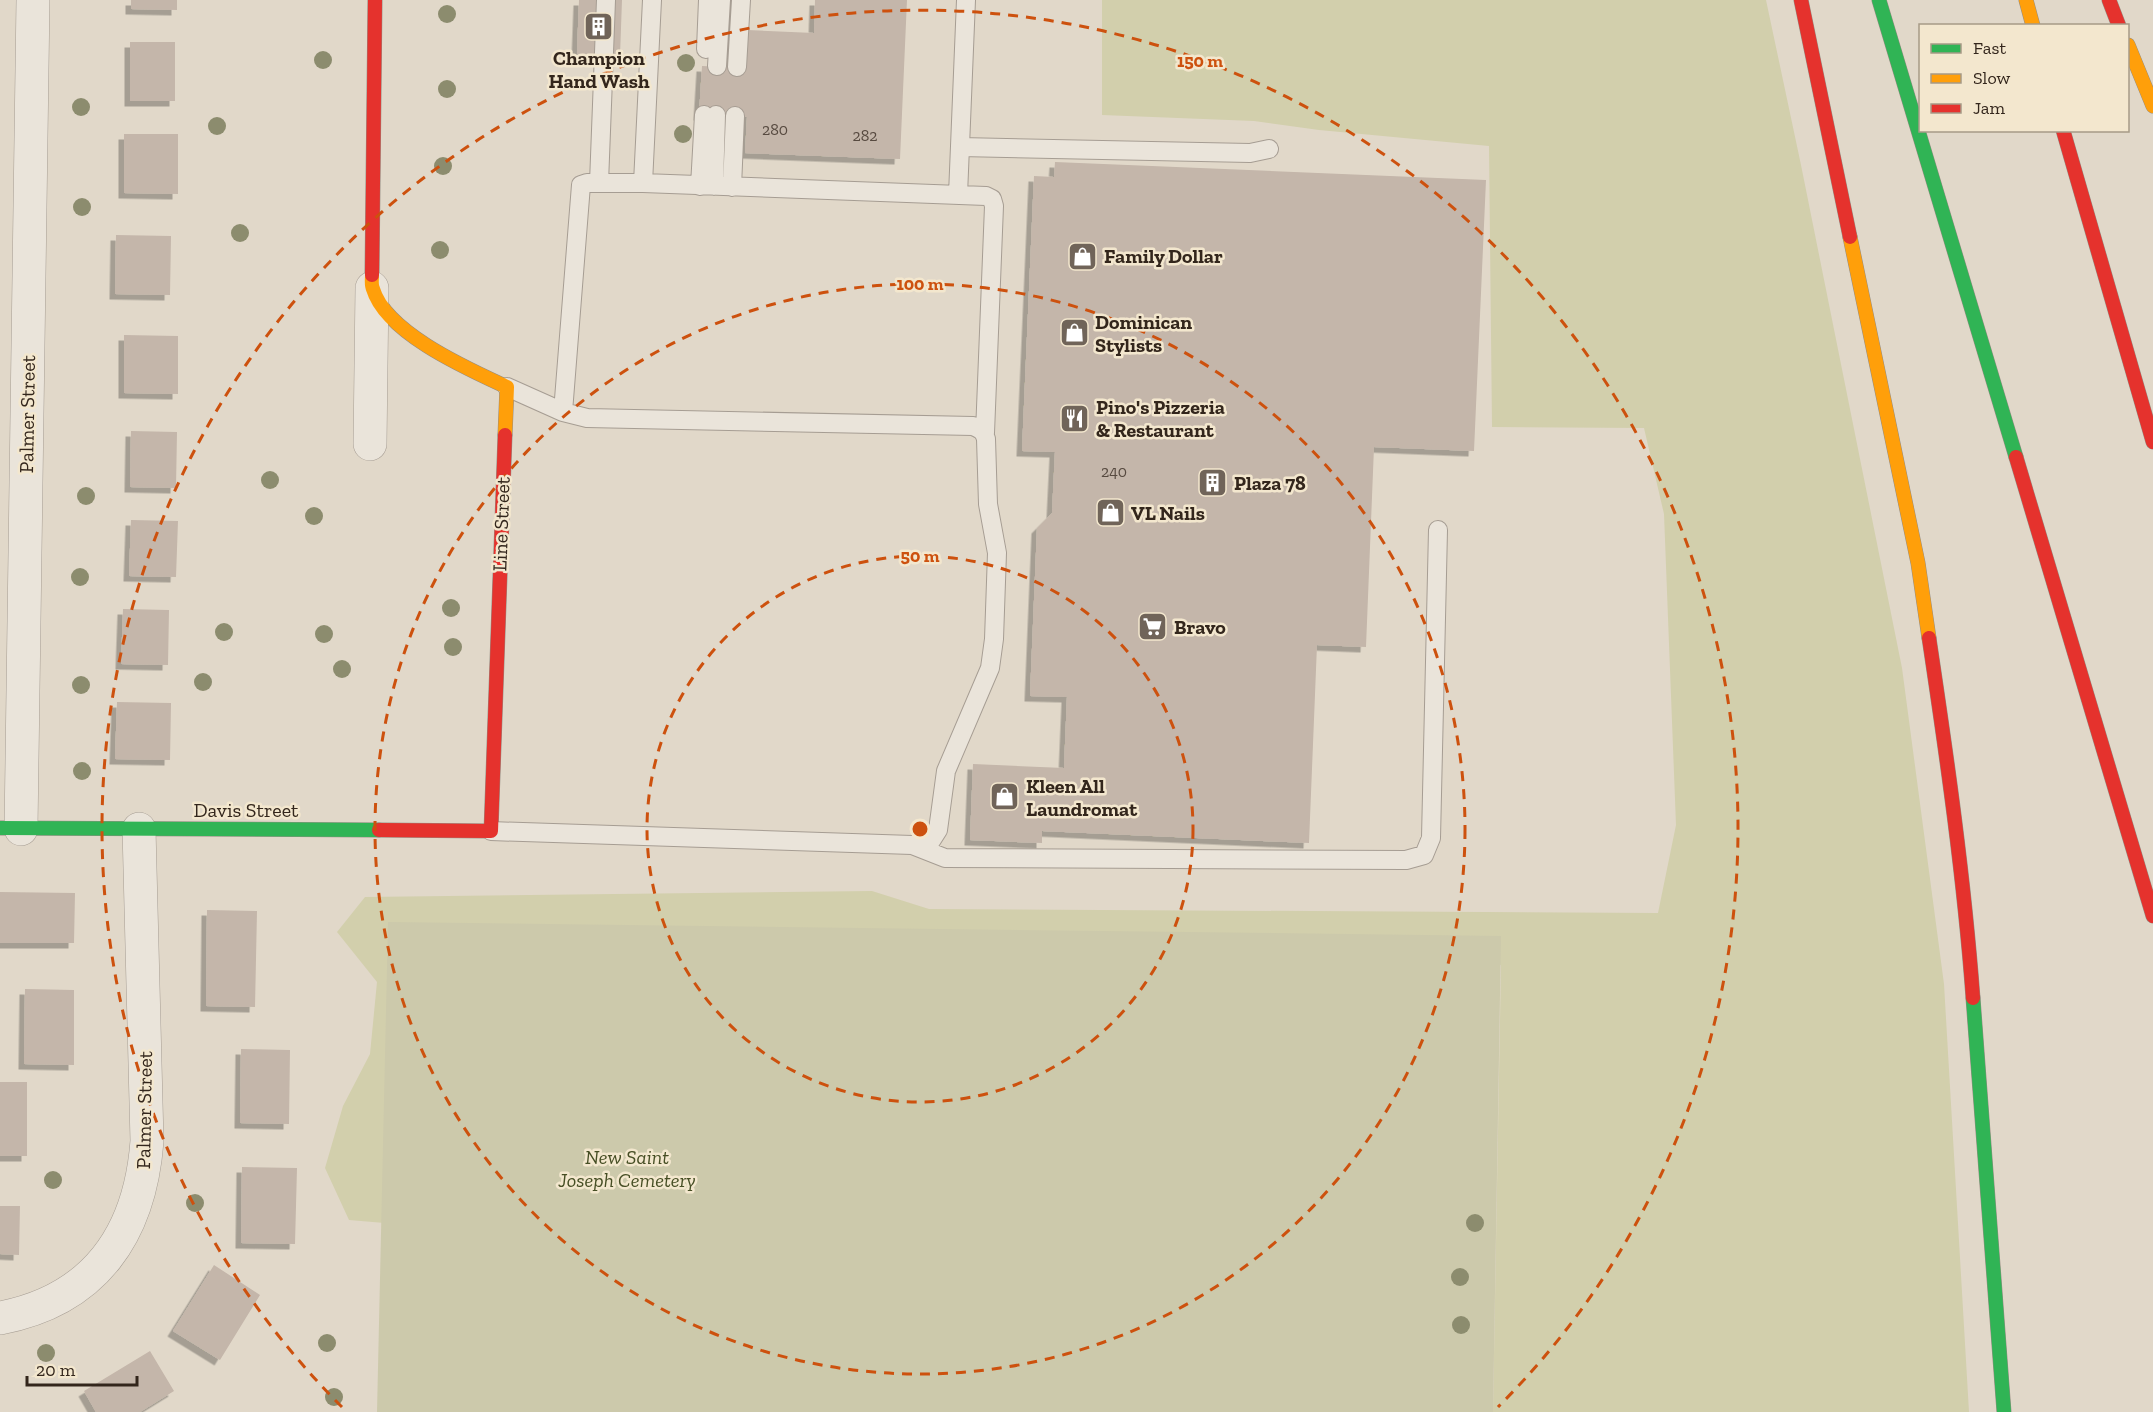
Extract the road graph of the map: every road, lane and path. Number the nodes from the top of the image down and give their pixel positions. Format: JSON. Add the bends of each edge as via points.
{"nodes":[{"id":1,"x":33,"y":0,"type":"edge"},
{"id":2,"x":375,"y":0,"type":"edge"},
{"id":3,"x":606,"y":0,"type":"edge"},
{"id":4,"x":652,"y":0,"type":"edge"},
{"id":5,"x":708,"y":0,"type":"edge"},
{"id":6,"x":721,"y":0,"type":"edge"},
{"id":7,"x":741,"y":0,"type":"edge"},
{"id":8,"x":966,"y":0,"type":"edge"},
{"id":9,"x":1801,"y":0,"type":"edge"},
{"id":10,"x":1879,"y":0,"type":"edge"},
{"id":11,"x":2026,"y":0,"type":"edge"},
{"id":12,"x":2109,"y":0,"type":"edge"},
{"id":13,"x":2032,"y":24,"type":"edge"},
{"id":14,"x":2119,"y":24,"type":"edge"},
{"id":15,"x":2129,"y":50,"type":"edge"},
{"id":16,"x":737,"y":67,"type":"dead end"},
{"id":17,"x":2153,"y":105,"type":"edge"},
{"id":18,"x":710,"y":115,"type":"dead end"},
{"id":19,"x":735,"y":116,"type":"dead end"},
{"id":20,"x":2064,"y":132,"type":"edge"},
{"id":21,"x":960,"y":147,"type":"junction"},
{"id":22,"x":1269,"y":149,"type":"dead end"},
{"id":23,"x":599,"y":183,"type":"junction"},
{"id":24,"x":643,"y":183,"type":"junction"},
{"id":25,"x":715,"y":186,"type":"junction"},
{"id":26,"x":958,"y":195,"type":"junction"},
{"id":27,"x":372,"y":288,"type":"junction"},
{"id":28,"x":507,"y":387,"type":"junction"},
{"id":29,"x":563,"y":412,"type":"junction"},
{"id":30,"x":985,"y":433,"type":"junction"},
{"id":31,"x":2153,"y":442,"type":"edge"},
{"id":32,"x":370,"y":444,"type":"dead end"},
{"id":33,"x":1438,"y":530,"type":"dead end"},
{"id":34,"x":11,"y":829,"type":"edge"},
{"id":35,"x":139,"y":829,"type":"junction"},
{"id":36,"x":491,"y":831,"type":"junction"},
{"id":37,"x":912,"y":845,"type":"junction"},
{"id":38,"x":2153,"y":916,"type":"edge"},
{"id":39,"x":0,"y":1318,"type":"edge"},
{"id":40,"x":2004,"y":1412,"type":"edge"}],
"edges":[{"from":1,"to":34,"type":"street","name":"Palmer Street"},
{"from":2,"to":27,"type":"main road"},
{"from":3,"to":23,"type":"lane"},
{"from":4,"to":24,"type":"lane"},
{"from":5,"to":6,"type":"lane","via":[[712,66]]},
{"from":7,"to":16,"type":"lane"},
{"from":8,"to":21,"type":"lane"},
{"from":9,"to":40,"type":"main road","via":[[1918,564],[1953,798],[1970,957]]},
{"from":10,"to":38,"type":"main road"},
{"from":11,"to":13,"type":"main road"},
{"from":12,"to":14,"type":"main road"},
{"from":15,"to":17,"type":"main road"},
{"from":18,"to":25,"type":"lane"},
{"from":19,"to":25,"type":"lane"},
{"from":20,"to":31,"type":"main road"},
{"from":21,"to":22,"type":"lane","via":[[1250,153]]},
{"from":21,"to":26,"type":"lane"},
{"from":23,"to":24,"type":"lane"},
{"from":23,"to":29,"type":"lane","via":[[581,185],[579,193]]},
{"from":24,"to":25,"type":"lane"},
{"from":25,"to":26,"type":"lane"},
{"from":26,"to":30,"type":"lane","via":[[986,196],[994,206]]},
{"from":27,"to":28,"type":"main road","via":[[381,306],[404,329]]},
{"from":27,"to":32,"type":"street"},
{"from":28,"to":29,"type":"lane"},
{"from":28,"to":36,"type":"main road","name":"Line Street"},
{"from":29,"to":30,"type":"lane","via":[[600,419],[973,426]]},
{"from":30,"to":37,"type":"lane","via":[[988,504],[997,553],[992,657],[988,677],[946,771],[938,830],[931,841]]},
{"from":33,"to":37,"type":"lane","via":[[1431,838],[1424,855],[1407,860],[945,858]]},
{"from":34,"to":35,"type":"main road","name":"Davis Street"},
{"from":35,"to":36,"type":"main road","name":"Davis Street"},
{"from":35,"to":39,"type":"street","name":"Palmer Street","via":[[147,1141],[143,1182],[126,1229],[92,1274],[61,1298]]},
{"from":36,"to":37,"type":"lane"}]}
